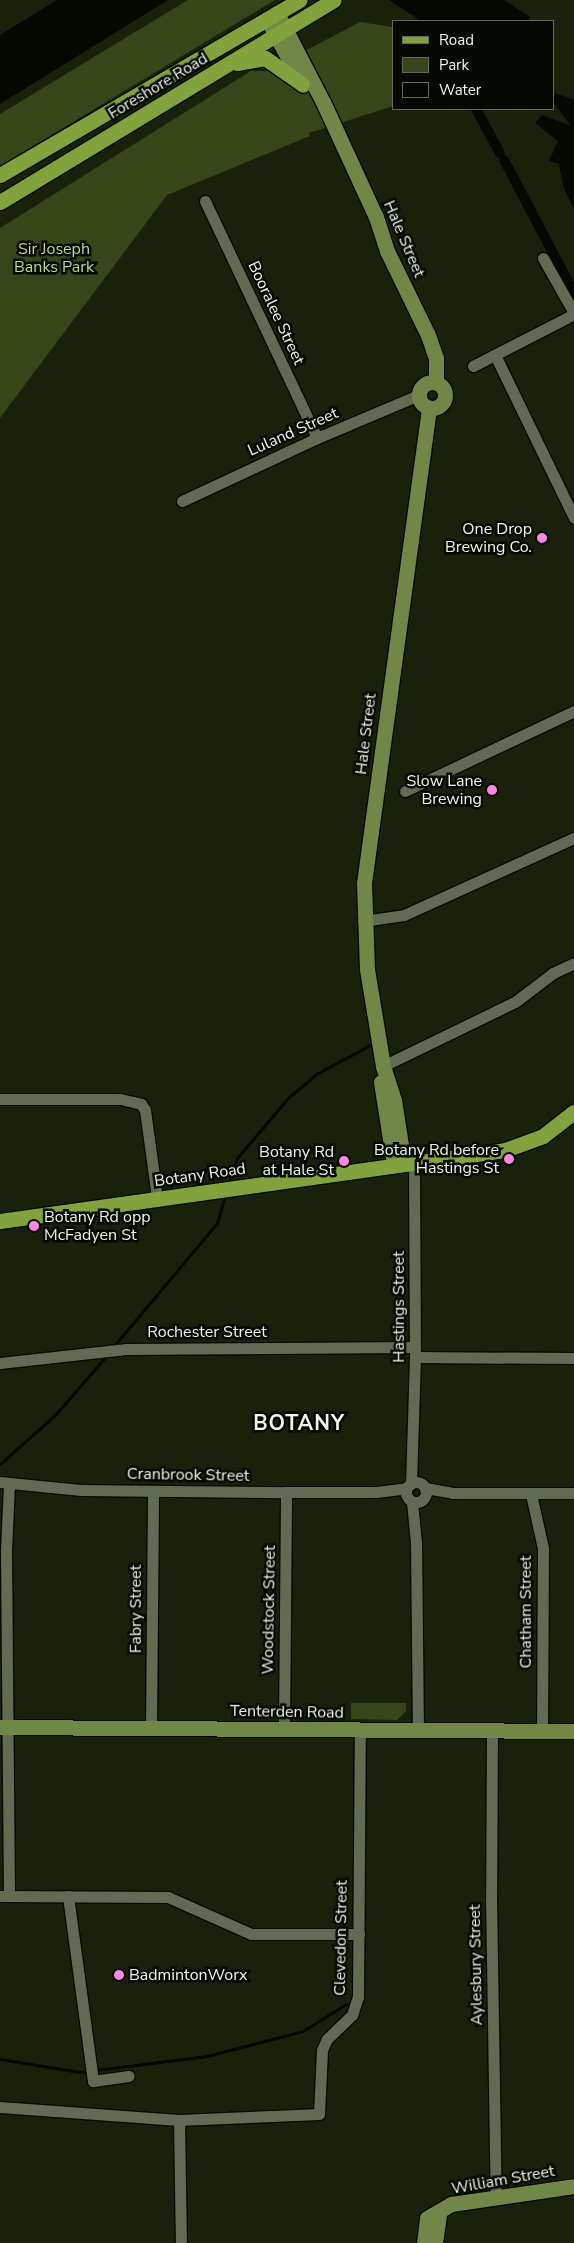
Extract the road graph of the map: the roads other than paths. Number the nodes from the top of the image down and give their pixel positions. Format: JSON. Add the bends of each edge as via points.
{"nodes":[{"id":1,"x":300,"y":0,"type":"edge"},
{"id":2,"x":334,"y":0,"type":"edge"},
{"id":3,"x":272,"y":16,"type":"junction"},
{"id":4,"x":280,"y":31,"type":"junction"},
{"id":5,"x":222,"y":68,"type":"junction"},
{"id":6,"x":302,"y":84,"type":"junction"},
{"id":7,"x":328,"y":119,"type":"junction"},
{"id":8,"x":0,"y":175,"type":"edge"},
{"id":9,"x":204,"y":201,"type":"dead end"},
{"id":10,"x":0,"y":202,"type":"edge"},
{"id":11,"x":543,"y":258,"type":"dead end"},
{"id":12,"x":574,"y":314,"type":"edge"},
{"id":13,"x":495,"y":355,"type":"junction"},
{"id":14,"x":473,"y":366,"type":"dead end"},
{"id":15,"x":436,"y":382,"type":"junction"},
{"id":16,"x":424,"y":401,"type":"junction"},
{"id":17,"x":317,"y":438,"type":"junction"},
{"id":18,"x":182,"y":502,"type":"dead end"},
{"id":19,"x":574,"y":518,"type":"edge"},
{"id":20,"x":574,"y":711,"type":"edge"},
{"id":21,"x":405,"y":791,"type":"dead end"},
{"id":22,"x":574,"y":838,"type":"edge"},
{"id":23,"x":369,"y":921,"type":"junction"},
{"id":24,"x":574,"y":963,"type":"edge"},
{"id":25,"x":383,"y":1066,"type":"junction"},
{"id":26,"x":0,"y":1099,"type":"edge"},
{"id":27,"x":574,"y":1112,"type":"edge"},
{"id":28,"x":404,"y":1164,"type":"junction"},
{"id":29,"x":157,"y":1198,"type":"junction"},
{"id":30,"x":0,"y":1221,"type":"edge"},
{"id":31,"x":415,"y":1352,"type":"junction"},
{"id":32,"x":574,"y":1358,"type":"edge"},
{"id":33,"x":0,"y":1364,"type":"edge"},
{"id":34,"x":5,"y":1483,"type":"edge"},
{"id":35,"x":153,"y":1490,"type":"junction"},
{"id":36,"x":286,"y":1492,"type":"junction"},
{"id":37,"x":416,"y":1492,"type":"junction"},
{"id":38,"x":574,"y":1493,"type":"edge"},
{"id":39,"x":531,"y":1494,"type":"junction"},
{"id":40,"x":3,"y":1553,"type":"edge"},
{"id":41,"x":5,"y":1728,"type":"edge"},
{"id":42,"x":151,"y":1728,"type":"junction"},
{"id":43,"x":284,"y":1729,"type":"junction"},
{"id":44,"x":360,"y":1730,"type":"junction"},
{"id":45,"x":418,"y":1731,"type":"junction"},
{"id":46,"x":492,"y":1731,"type":"junction"},
{"id":47,"x":542,"y":1731,"type":"junction"},
{"id":48,"x":574,"y":1731,"type":"edge"},
{"id":49,"x":4,"y":1896,"type":"edge"},
{"id":50,"x":68,"y":1896,"type":"junction"},
{"id":51,"x":358,"y":1934,"type":"junction"},
{"id":52,"x":128,"y":2076,"type":"dead end"},
{"id":53,"x":0,"y":2107,"type":"edge"},
{"id":54,"x":179,"y":2120,"type":"junction"},
{"id":55,"x":574,"y":2186,"type":"edge"},
{"id":56,"x":496,"y":2198,"type":"junction"},
{"id":57,"x":439,"y":2213,"type":"junction"},
{"id":58,"x":181,"y":2243,"type":"edge"},
{"id":59,"x":424,"y":2243,"type":"edge"},
{"id":60,"x":435,"y":2243,"type":"edge"}],
"edges":[{"from":1,"to":3,"type":"main road","name":"Foreshore Road"},
{"from":2,"to":4,"type":"main road","name":"Foreshore Road"},
{"from":3,"to":4,"type":"street","name":"Hale Street"},
{"from":3,"to":8,"type":"main road","name":"Foreshore Road"},
{"from":4,"to":5,"type":"main road","name":"Foreshore Road"},
{"from":4,"to":6,"type":"street","name":"Hale Street"},
{"from":4,"to":7,"type":"street","name":"Hale Street"},
{"from":5,"to":6,"type":"main road","via":[[259,56]]},
{"from":5,"to":10,"type":"main road","name":"Foreshore Road"},
{"from":6,"to":7,"type":"street","name":"Hale Street"},
{"from":7,"to":15,"type":"street","name":"Hale Street","via":[[428,335],[436,358]]},
{"from":9,"to":17,"type":"street","name":"Booralee Street"},
{"from":11,"to":12,"type":"street"},
{"from":12,"to":13,"type":"street"},
{"from":13,"to":14,"type":"street"},
{"from":13,"to":19,"type":"street"},
{"from":15,"to":16,"type":"street","via":[[424,384]]},
{"from":15,"to":16,"type":"street","via":[[443,387],[445,398],[440,405]]},
{"from":16,"to":17,"type":"street","name":"Luland Street"},
{"from":16,"to":23,"type":"street","name":"Hale Street","via":[[364,883]]},
{"from":17,"to":18,"type":"street","name":"Luland Street"},
{"from":20,"to":21,"type":"street"},
{"from":22,"to":23,"type":"street","via":[[391,919]]},
{"from":23,"to":25,"type":"street","name":"Hale Street","via":[[367,969]]},
{"from":24,"to":25,"type":"street","via":[[553,973],[515,1002]]},
{"from":25,"to":28,"type":"street","name":"Hale Street","via":[[394,1100]]},
{"from":26,"to":29,"type":"street","via":[[134,1101],[144,1110]]},
{"from":27,"to":28,"type":"main road","name":"Botany Road","via":[[543,1136],[519,1147]]},
{"from":28,"to":29,"type":"main road","name":"Botany Road"},
{"from":28,"to":31,"type":"street","name":"Hastings Street"},
{"from":29,"to":30,"type":"main road","name":"Botany Road"},
{"from":31,"to":32,"type":"street","name":"Rochester Street"},
{"from":31,"to":33,"type":"street","name":"Rochester Street","via":[[126,1349]]},
{"from":31,"to":37,"type":"street","name":"Hastings Street"},
{"from":34,"to":35,"type":"street","name":"Cranbrook Street"},
{"from":34,"to":40,"type":"street"},
{"from":35,"to":36,"type":"street","name":"Cranbrook Street"},
{"from":35,"to":42,"type":"street","name":"Fabry Street"},
{"from":36,"to":37,"type":"street","name":"Cranbrook Street"},
{"from":36,"to":43,"type":"street","name":"Woodstock Street"},
{"from":37,"to":39,"type":"street","name":"Cranbrook Street"},
{"from":37,"to":45,"type":"street","name":"Hastings Street"},
{"from":38,"to":39,"type":"street","name":"Cranbrook Street"},
{"from":39,"to":47,"type":"street","name":"Chatham Street","via":[[543,1548]]},
{"from":40,"to":41,"type":"street"},
{"from":41,"to":42,"type":"street","name":"Tenterden Road"},
{"from":41,"to":49,"type":"street"},
{"from":42,"to":43,"type":"street","name":"Tenterden Road"},
{"from":43,"to":44,"type":"street","name":"Tenterden Road"},
{"from":44,"to":45,"type":"street","name":"Tenterden Road"},
{"from":44,"to":51,"type":"street","name":"Clevedon Street"},
{"from":45,"to":46,"type":"street","name":"Tenterden Road"},
{"from":46,"to":47,"type":"street","name":"Tenterden Road"},
{"from":46,"to":56,"type":"street","name":"Aylesbury Street"},
{"from":47,"to":48,"type":"street","name":"Tenterden Road"},
{"from":49,"to":50,"type":"street"},
{"from":50,"to":51,"type":"street","via":[[168,1897],[251,1934]]},
{"from":50,"to":52,"type":"street","via":[[93,2081]]},
{"from":51,"to":54,"type":"street","name":"Clevedon Street","via":[[358,1998],[352,2015],[327,2039],[322,2050],[318,2114]]},
{"from":53,"to":54,"type":"street"},
{"from":54,"to":58,"type":"street"},
{"from":55,"to":56,"type":"street","name":"William Street"},
{"from":56,"to":57,"type":"street","name":"William Street","via":[[452,2204]]},
{"from":57,"to":59,"type":"street","via":[[427,2218]]},
{"from":57,"to":60,"type":"street"}]}
